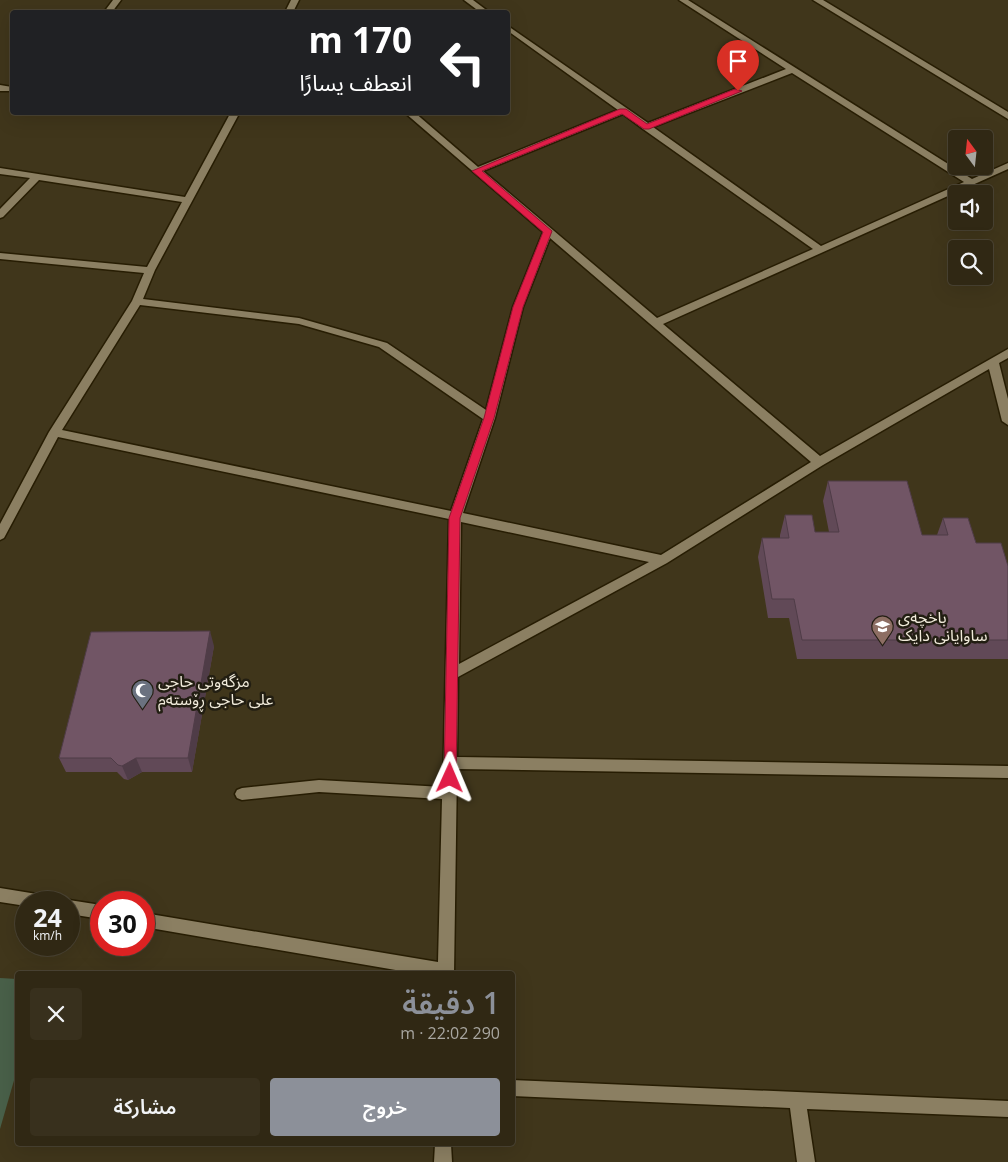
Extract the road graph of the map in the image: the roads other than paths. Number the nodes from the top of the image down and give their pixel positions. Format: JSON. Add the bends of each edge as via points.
{"nodes":[{"id":1,"x":468,"y":0,"type":"edge"},
{"id":2,"x":683,"y":0,"type":"edge"},
{"id":3,"x":817,"y":0,"type":"edge"},
{"id":4,"x":482,"y":10,"type":"edge"},
{"id":5,"x":510,"y":29,"type":"edge"},
{"id":6,"x":792,"y":69,"type":"junction"},
{"id":7,"x":1008,"y":104,"type":"edge"},
{"id":8,"x":999,"y":110,"type":"junction"},
{"id":9,"x":623,"y":111,"type":"junction"},
{"id":10,"x":234,"y":115,"type":"edge"},
{"id":11,"x":411,"y":115,"type":"edge"},
{"id":12,"x":1008,"y":116,"type":"edge"},
{"id":13,"x":646,"y":127,"type":"junction"},
{"id":14,"x":1008,"y":166,"type":"edge"},
{"id":15,"x":0,"y":171,"type":"edge"},
{"id":16,"x":476,"y":171,"type":"junction"},
{"id":17,"x":36,"y":177,"type":"junction"},
{"id":18,"x":972,"y":183,"type":"junction"},
{"id":19,"x":188,"y":200,"type":"junction"},
{"id":20,"x":0,"y":215,"type":"edge"},
{"id":21,"x":548,"y":231,"type":"junction"},
{"id":22,"x":820,"y":250,"type":"junction"},
{"id":23,"x":0,"y":256,"type":"edge"},
{"id":24,"x":150,"y":270,"type":"junction"},
{"id":25,"x":137,"y":301,"type":"junction"},
{"id":26,"x":656,"y":323,"type":"junction"},
{"id":27,"x":1008,"y":353,"type":"edge"},
{"id":28,"x":993,"y":362,"type":"junction"},
{"id":29,"x":489,"y":418,"type":"junction"},
{"id":30,"x":1008,"y":421,"type":"edge"},
{"id":31,"x":55,"y":432,"type":"junction"},
{"id":32,"x":819,"y":462,"type":"junction"},
{"id":33,"x":455,"y":518,"type":"junction"},
{"id":34,"x":0,"y":535,"type":"edge"},
{"id":35,"x":663,"y":560,"type":"junction"},
{"id":36,"x":452,"y":674,"type":"junction"},
{"id":37,"x":450,"y":763,"type":"junction"},
{"id":38,"x":1008,"y":772,"type":"edge"},
{"id":39,"x":449,"y":793,"type":"junction"},
{"id":40,"x":242,"y":794,"type":"dead end"},
{"id":41,"x":0,"y":895,"type":"edge"},
{"id":42,"x":15,"y":897,"type":"edge"},
{"id":43,"x":155,"y":922,"type":"edge"},
{"id":44,"x":440,"y":971,"type":"edge"},
{"id":45,"x":446,"y":971,"type":"edge"},
{"id":46,"x":515,"y":1088,"type":"edge"},
{"id":47,"x":797,"y":1100,"type":"junction"},
{"id":48,"x":1008,"y":1109,"type":"edge"},
{"id":49,"x":443,"y":1146,"type":"edge"},
{"id":50,"x":443,"y":1162,"type":"edge"},
{"id":51,"x":806,"y":1162,"type":"edge"}],
"edges":[{"from":1,"to":4,"type":"street"},
{"from":2,"to":6,"type":"street"},
{"from":3,"to":8,"type":"street"},
{"from":5,"to":9,"type":"street"},
{"from":6,"to":13,"type":"street"},
{"from":6,"to":18,"type":"street"},
{"from":7,"to":8,"type":"street"},
{"from":8,"to":12,"type":"street"},
{"from":9,"to":13,"type":"street"},
{"from":9,"to":16,"type":"street"},
{"from":10,"to":19,"type":"street"},
{"from":11,"to":16,"type":"street"},
{"from":13,"to":22,"type":"street"},
{"from":14,"to":18,"type":"street"},
{"from":15,"to":17,"type":"street"},
{"from":16,"to":21,"type":"street"},
{"from":17,"to":19,"type":"street"},
{"from":17,"to":20,"type":"street"},
{"from":18,"to":22,"type":"street"},
{"from":19,"to":24,"type":"street"},
{"from":21,"to":26,"type":"street"},
{"from":21,"to":29,"type":"street","via":[[518,307]]},
{"from":22,"to":26,"type":"street"},
{"from":23,"to":24,"type":"street"},
{"from":24,"to":25,"type":"street"},
{"from":25,"to":29,"type":"street","via":[[299,321],[383,345]]},
{"from":25,"to":31,"type":"street"},
{"from":26,"to":32,"type":"street"},
{"from":27,"to":28,"type":"street"},
{"from":28,"to":30,"type":"street"},
{"from":28,"to":32,"type":"street"},
{"from":29,"to":33,"type":"street"},
{"from":31,"to":33,"type":"street"},
{"from":31,"to":34,"type":"street"},
{"from":32,"to":35,"type":"street"},
{"from":33,"to":35,"type":"street"},
{"from":33,"to":36,"type":"street"},
{"from":35,"to":36,"type":"street"},
{"from":36,"to":37,"type":"street"},
{"from":37,"to":38,"type":"street"},
{"from":37,"to":39,"type":"street"},
{"from":39,"to":40,"type":"street","via":[[319,786]]},
{"from":39,"to":45,"type":"street"},
{"from":41,"to":42,"type":"street"},
{"from":43,"to":44,"type":"street"},
{"from":46,"to":47,"type":"street"},
{"from":47,"to":48,"type":"street"},
{"from":47,"to":51,"type":"street"},
{"from":49,"to":50,"type":"street"}]}
